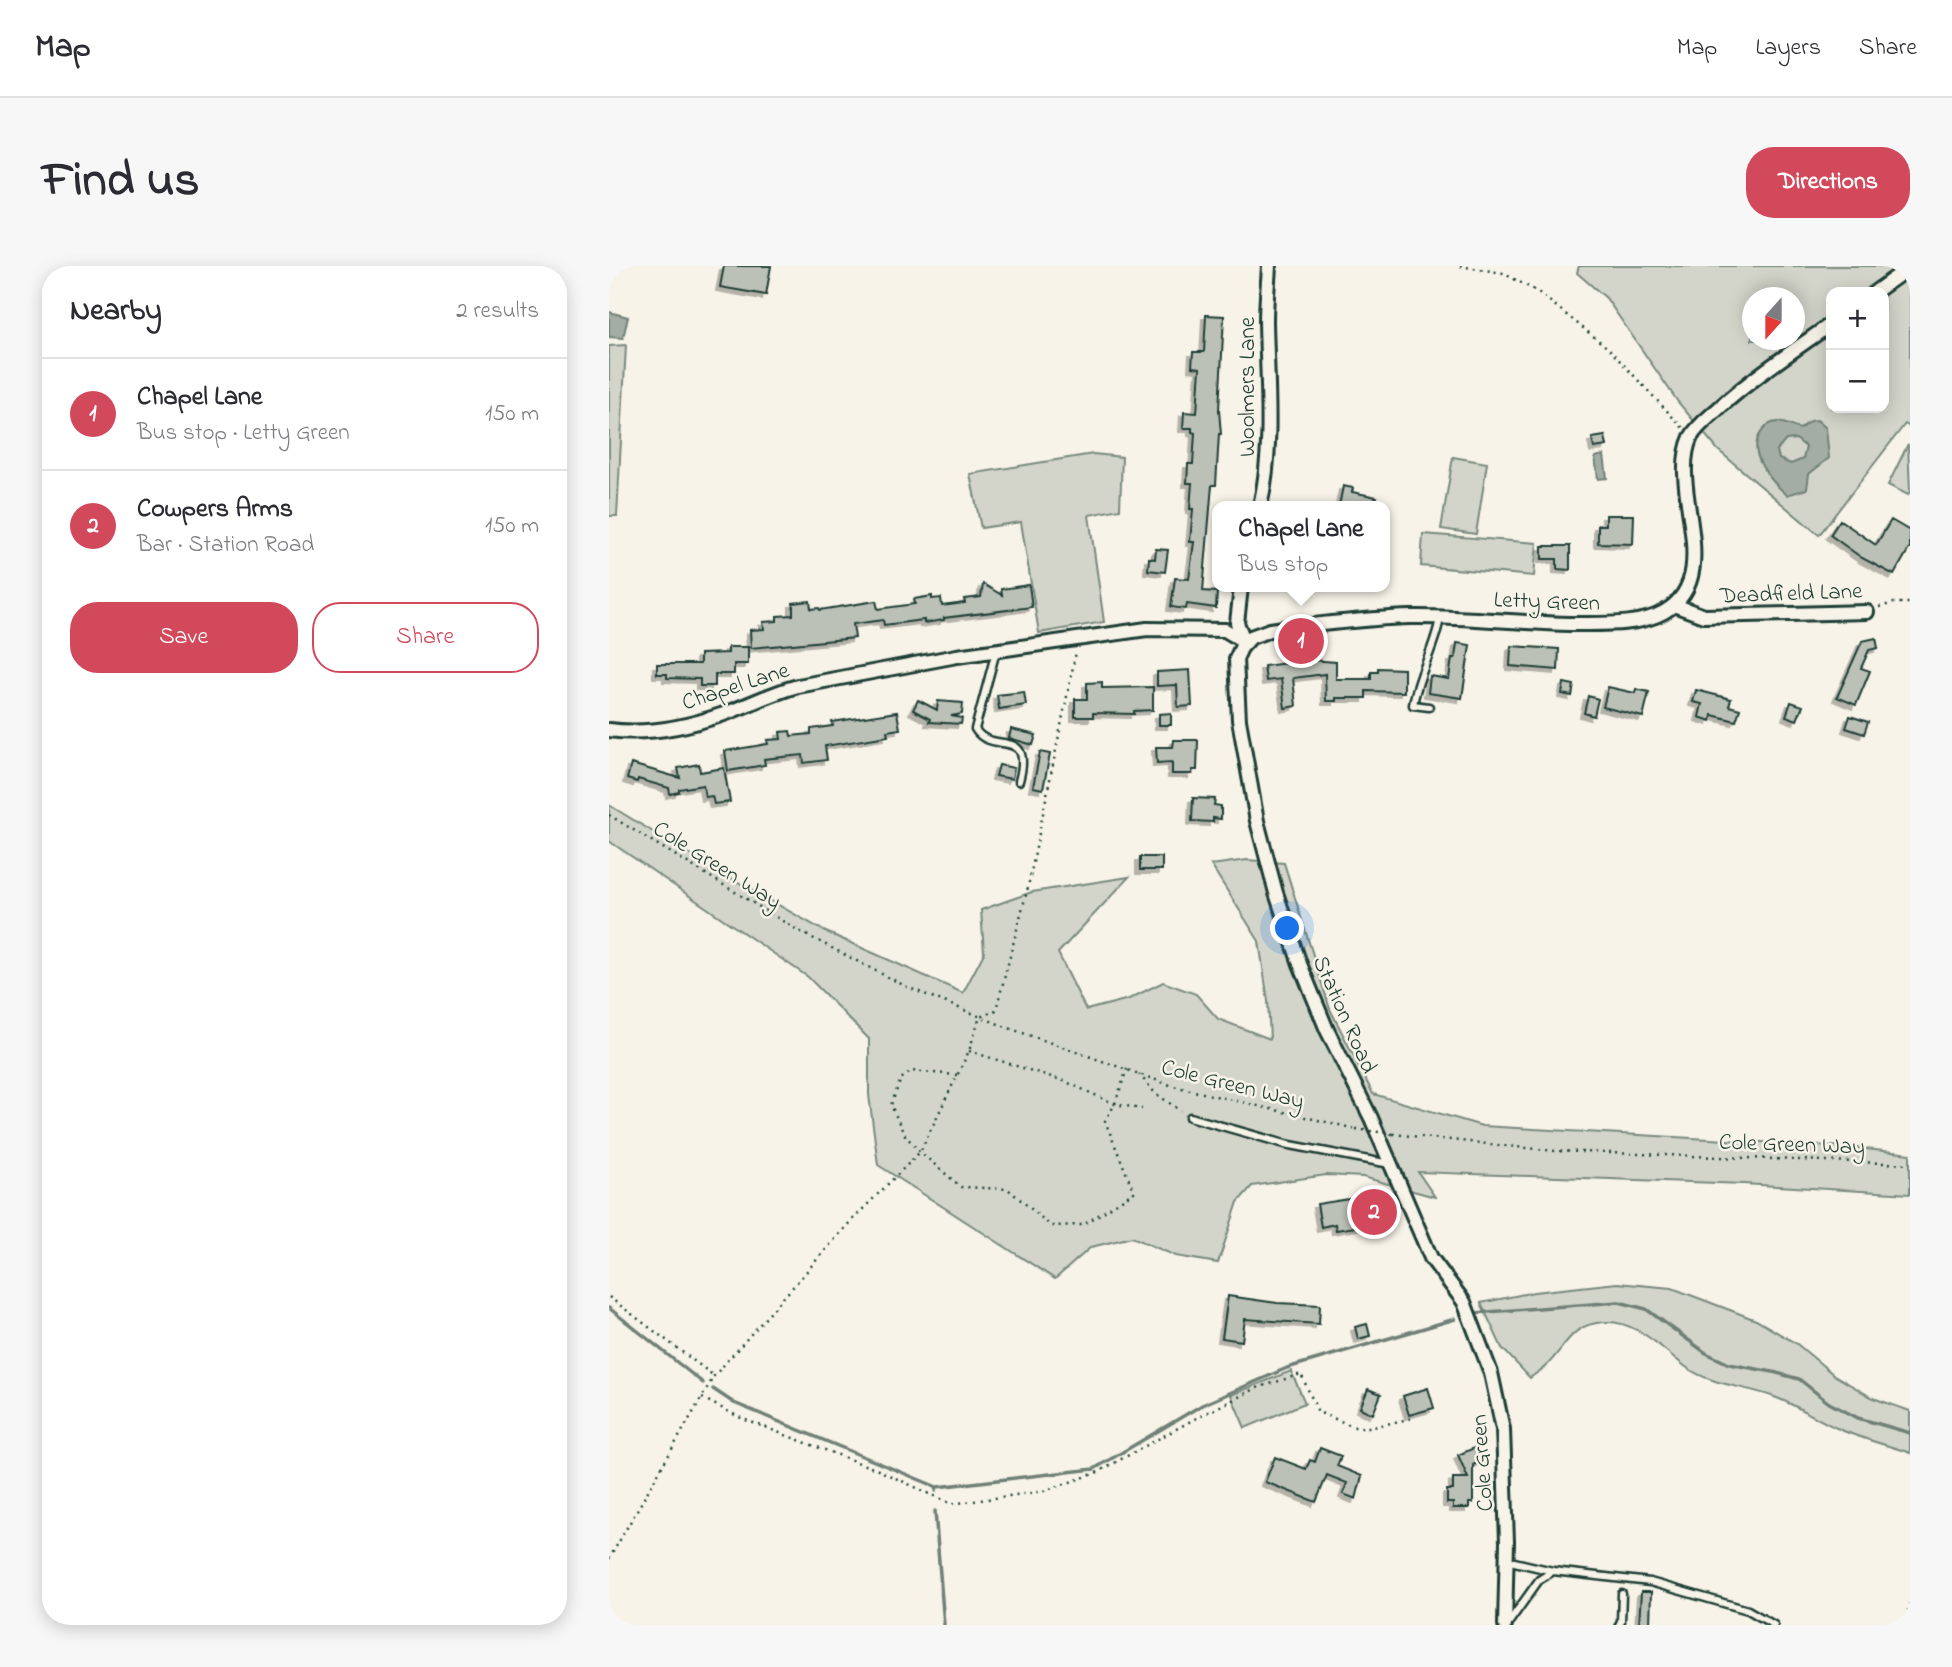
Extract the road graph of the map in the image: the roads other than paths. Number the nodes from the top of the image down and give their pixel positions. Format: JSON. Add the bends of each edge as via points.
{"nodes":[{"id":1,"x":1269,"y":266,"type":"edge"},
{"id":2,"x":1910,"y":267,"type":"edge"},
{"id":3,"x":1882,"y":287,"type":"edge"},
{"id":4,"x":1826,"y":328,"type":"edge"},
{"id":5,"x":1261,"y":501,"type":"edge"},
{"id":6,"x":1240,"y":592,"type":"edge"},
{"id":7,"x":1674,"y":605,"type":"junction"},
{"id":8,"x":1867,"y":612,"type":"road end"},
{"id":9,"x":1440,"y":618,"type":"junction"},
{"id":10,"x":1245,"y":642,"type":"junction"},
{"id":11,"x":996,"y":651,"type":"junction"},
{"id":12,"x":1429,"y":707,"type":"dead end"},
{"id":13,"x":609,"y":730,"type":"edge"},
{"id":14,"x":1019,"y":781,"type":"dead end"},
{"id":15,"x":1190,"y":1117,"type":"road end"},
{"id":16,"x":1392,"y":1164,"type":"junction"},
{"id":17,"x":1464,"y":1302,"type":"joint"},
{"id":18,"x":1506,"y":1560,"type":"junction"},
{"id":19,"x":1553,"y":1571,"type":"junction"},
{"id":20,"x":1622,"y":1594,"type":"dead end"},
{"id":21,"x":1506,"y":1625,"type":"edge"},
{"id":22,"x":1619,"y":1625,"type":"edge"},
{"id":23,"x":1774,"y":1625,"type":"edge"}],
"edges":[{"from":1,"to":5,"type":"street","name":"Woolmers Lane","via":[[1269,435]]},
{"from":2,"to":3,"type":"street"},
{"from":4,"to":7,"type":"street","via":[[1737,392],[1691,437],[1687,470],[1693,570]]},
{"from":6,"to":10,"type":"street","via":[[1237,624]]},
{"from":7,"to":8,"type":"street","name":"Deadfield Lane","via":[[1705,616]]},
{"from":7,"to":9,"type":"street","name":"Letty Green","via":[[1654,616],[1622,623]]},
{"from":9,"to":10,"type":"street","name":"Letty Green","via":[[1270,630]]},
{"from":9,"to":12,"type":"lane","via":[[1413,705]]},
{"from":10,"to":11,"type":"street","name":"Chapel Lane","via":[[1229,631],[1147,629]]},
{"from":10,"to":16,"type":"street","name":"Station Road","via":[[1235,668],[1239,720],[1257,821],[1276,893],[1327,1030]]},
{"from":11,"to":13,"type":"street","name":"Chapel Lane","via":[[797,686],[721,715],[661,730]]},
{"from":11,"to":14,"type":"lane","via":[[975,729],[982,738],[1017,748],[1024,763]]},
{"from":15,"to":16,"type":"lane","via":[[1285,1143]]},
{"from":16,"to":17,"type":"street","name":"Station Road","via":[[1431,1258]]},
{"from":17,"to":18,"type":"street","name":"Cole Green","via":[[1491,1373],[1503,1429]]},
{"from":18,"to":19,"type":"lane"},
{"from":18,"to":21,"type":"street","name":"Cole Green"},
{"from":19,"to":21,"type":"lane","via":[[1539,1580]]},
{"from":19,"to":23,"type":"lane","via":[[1650,1581],[1748,1610]]},
{"from":20,"to":22,"type":"lane"}]}
